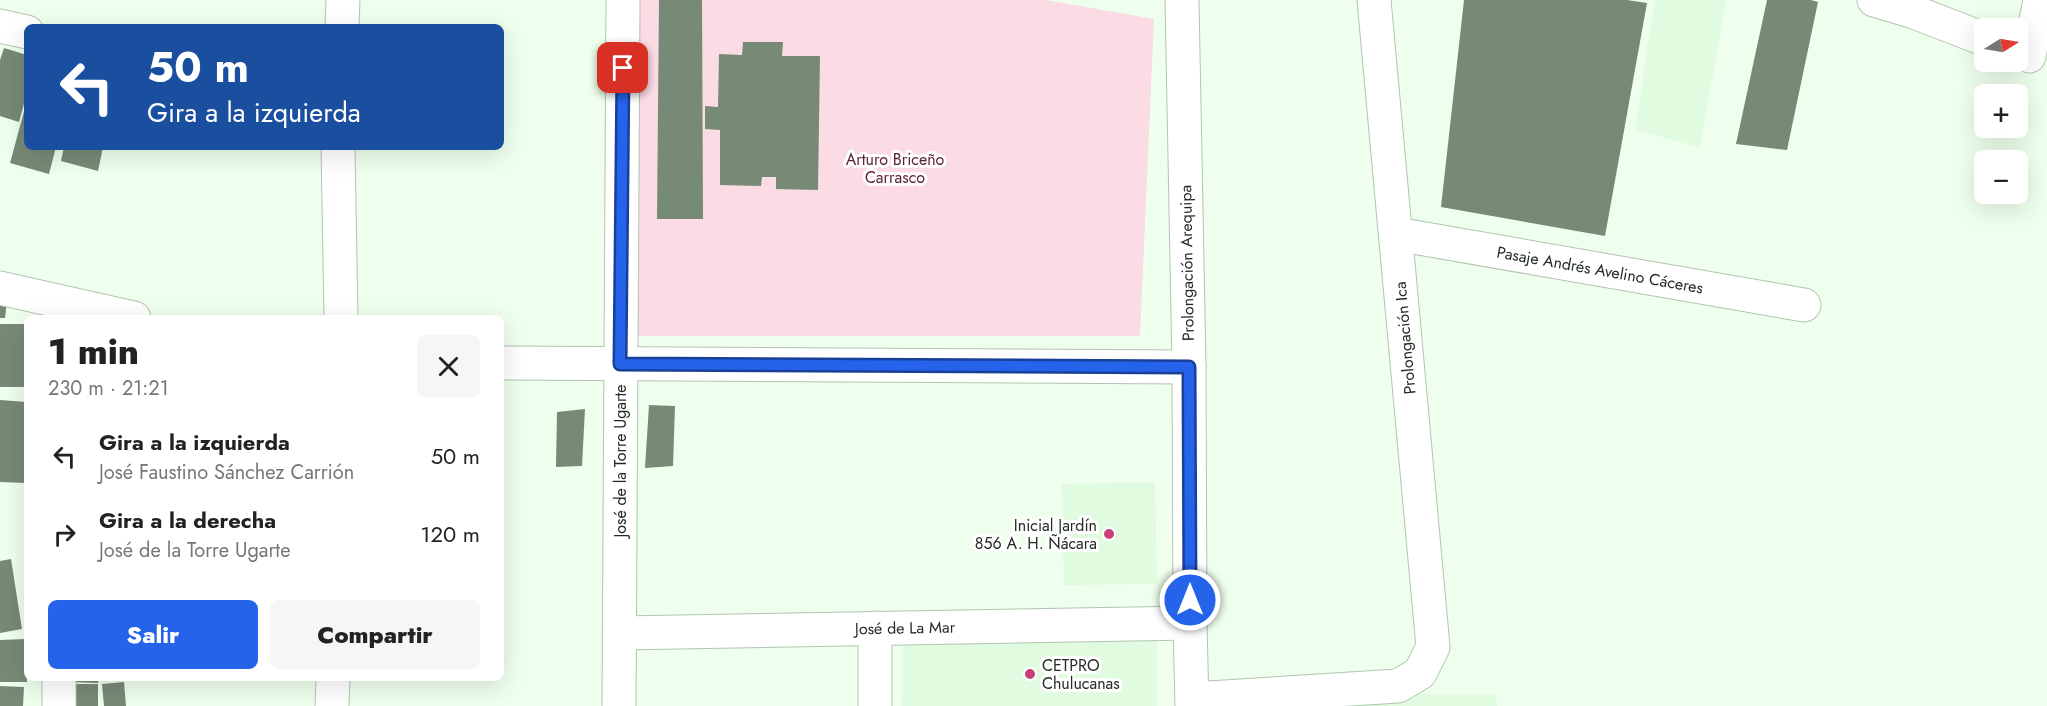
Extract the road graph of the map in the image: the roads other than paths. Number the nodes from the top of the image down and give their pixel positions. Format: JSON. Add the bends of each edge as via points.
{"nodes":[{"id":1,"x":343,"y":0,"type":"edge"},
{"id":2,"x":623,"y":0,"type":"edge"},
{"id":3,"x":1182,"y":0,"type":"edge"},
{"id":4,"x":1374,"y":0,"type":"edge"},
{"id":5,"x":1874,"y":0,"type":"edge"},
{"id":6,"x":2040,"y":0,"type":"edge"},
{"id":7,"x":342,"y":24,"type":"edge"},
{"id":8,"x":0,"y":26,"type":"edge"},
{"id":9,"x":24,"y":31,"type":"edge"},
{"id":10,"x":1974,"y":35,"type":"edge"},
{"id":11,"x":2031,"y":57,"type":"edge"},
{"id":12,"x":338,"y":150,"type":"edge"},
{"id":13,"x":1396,"y":234,"type":"junction"},
{"id":14,"x":0,"y":288,"type":"edge"},
{"id":15,"x":1804,"y":305,"type":"dead end"},
{"id":16,"x":62,"y":311,"type":"edge"},
{"id":17,"x":103,"y":315,"type":"edge"},
{"id":18,"x":341,"y":315,"type":"edge"},
{"id":19,"x":504,"y":363,"type":"edge"},
{"id":20,"x":620,"y":364,"type":"junction"},
{"id":21,"x":1189,"y":367,"type":"junction"},
{"id":22,"x":1190,"y":623,"type":"junction"},
{"id":23,"x":875,"y":628,"type":"junction"},
{"id":24,"x":621,"y":633,"type":"junction"},
{"id":25,"x":59,"y":681,"type":"edge"},
{"id":26,"x":333,"y":681,"type":"edge"},
{"id":27,"x":1193,"y":702,"type":"edge"},
{"id":28,"x":59,"y":706,"type":"edge"},
{"id":29,"x":332,"y":706,"type":"edge"},
{"id":30,"x":619,"y":706,"type":"edge"},
{"id":31,"x":874,"y":706,"type":"edge"}],
"edges":[{"from":1,"to":7,"type":"street"},
{"from":2,"to":20,"type":"street","name":"José de la Torre Ugarte"},
{"from":3,"to":21,"type":"street","name":"Prolongación Arequipa"},
{"from":4,"to":13,"type":"street","name":"Prolongación Ica"},
{"from":5,"to":10,"type":"street"},
{"from":6,"to":11,"type":"street"},
{"from":8,"to":9,"type":"street"},
{"from":12,"to":18,"type":"street"},
{"from":13,"to":15,"type":"street","name":"Pasaje Andrés Avelino Cáceres"},
{"from":13,"to":27,"type":"street","name":"Prolongación Ica","via":[[1433,647],[1420,673],[1398,686]]},
{"from":14,"to":16,"type":"street"},
{"from":16,"to":17,"type":"street"},
{"from":19,"to":20,"type":"street"},
{"from":20,"to":21,"type":"street"},
{"from":20,"to":24,"type":"street","name":"José de la Torre Ugarte"},
{"from":21,"to":22,"type":"street","name":"Prolongación Arequipa"},
{"from":22,"to":23,"type":"street","name":"José de La Mar"},
{"from":22,"to":27,"type":"street","name":"Prolongación Arequipa"},
{"from":23,"to":24,"type":"street","name":"José de La Mar"},
{"from":23,"to":31,"type":"street"},
{"from":24,"to":30,"type":"street","name":"José de la Torre Ugarte"},
{"from":25,"to":28,"type":"street"},
{"from":26,"to":29,"type":"street"}]}
